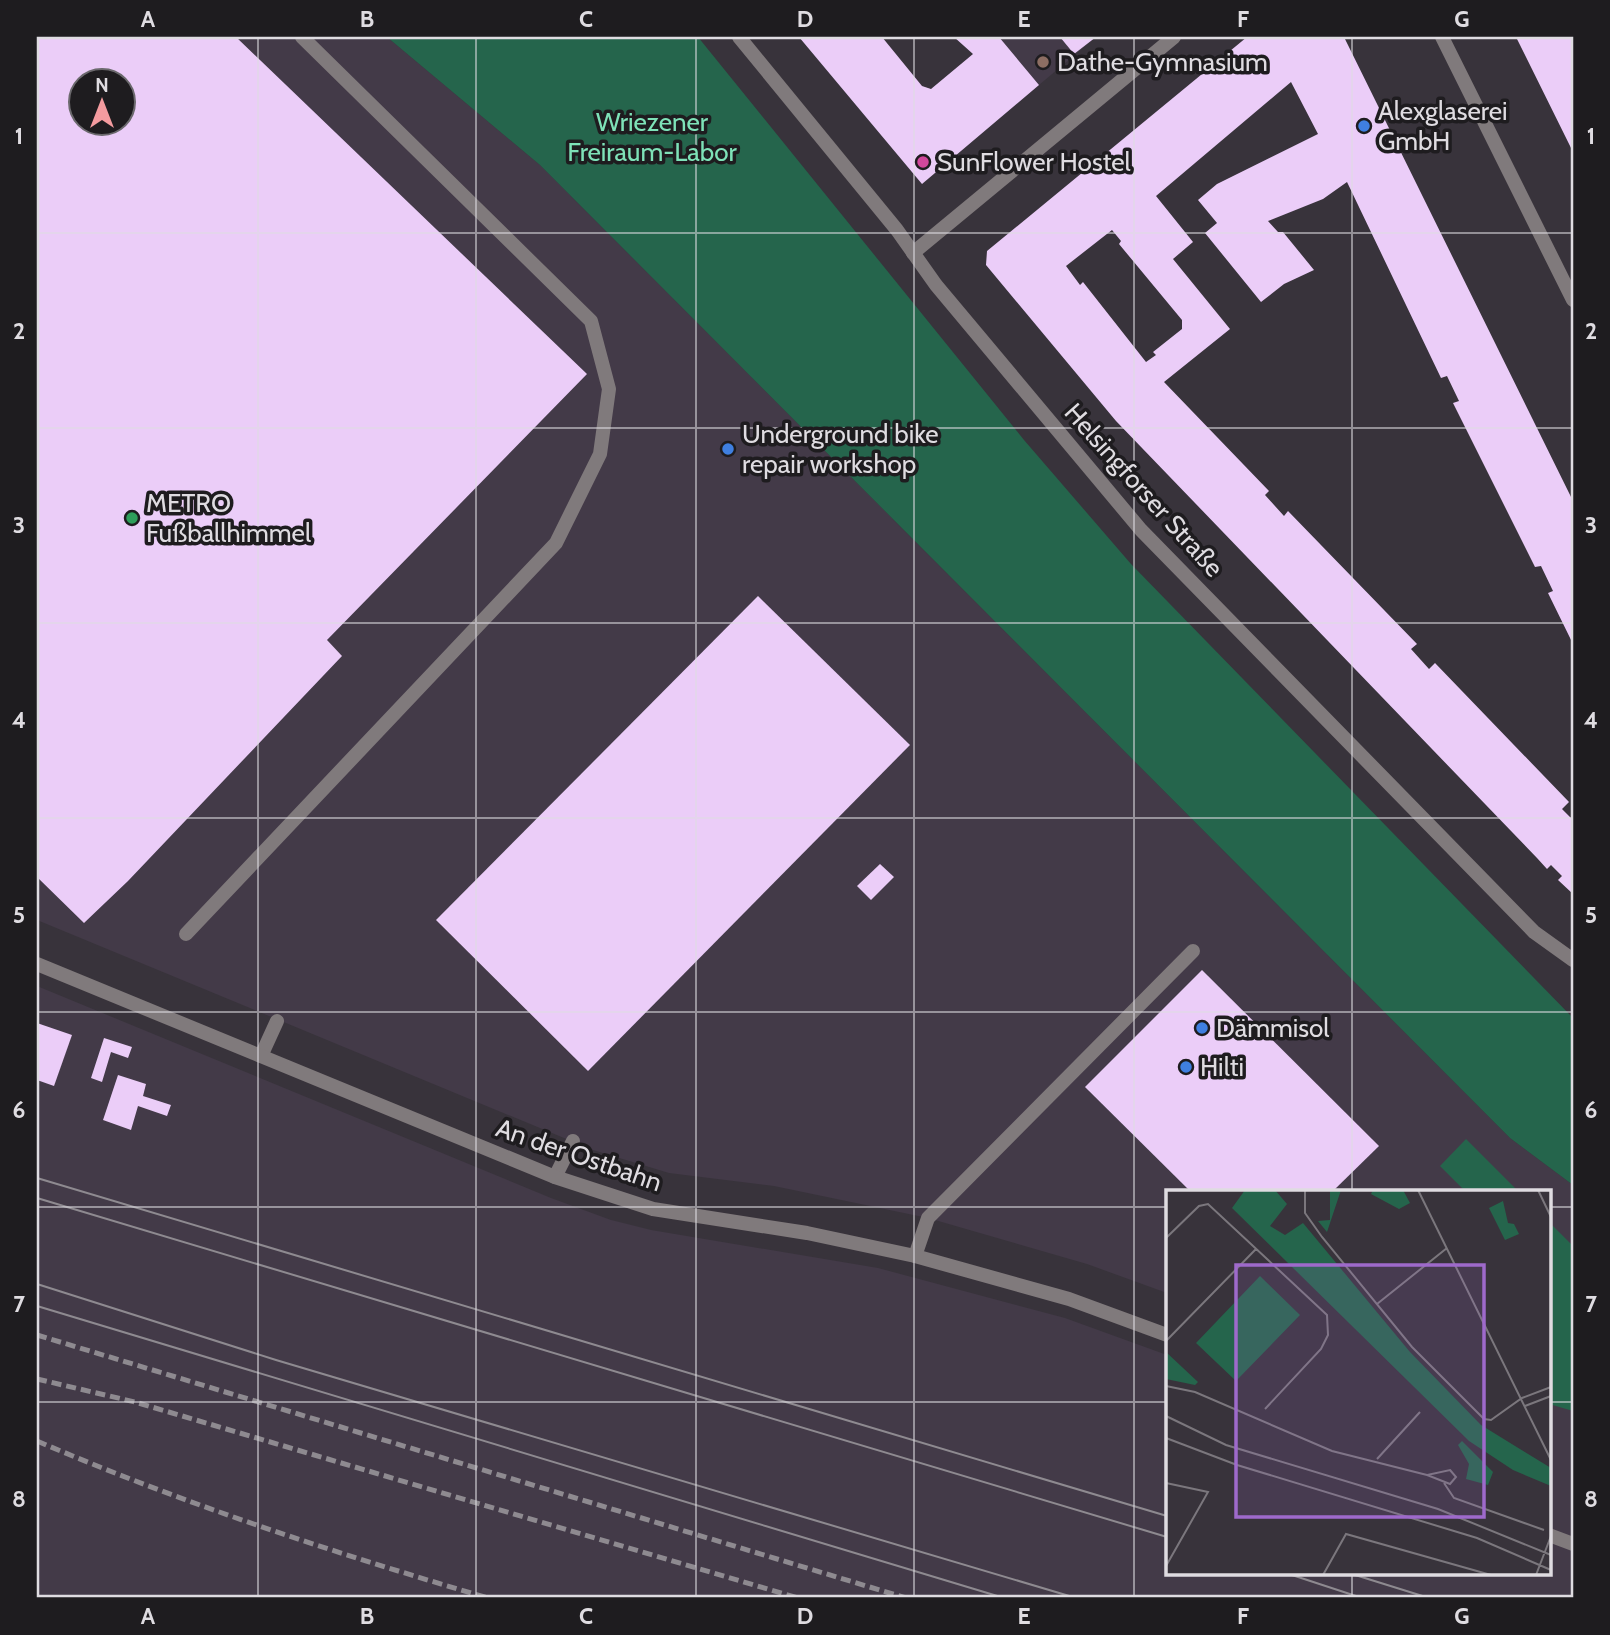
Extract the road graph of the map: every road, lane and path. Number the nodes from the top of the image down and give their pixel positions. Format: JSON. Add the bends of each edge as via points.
{"nodes":[{"id":1,"x":302,"y":37,"type":"edge"},
{"id":2,"x":739,"y":37,"type":"edge"},
{"id":3,"x":1174,"y":37,"type":"edge"},
{"id":4,"x":1442,"y":37,"type":"edge"},
{"id":5,"x":913,"y":253,"type":"junction"},
{"id":6,"x":1573,"y":300,"type":"edge"},
{"id":7,"x":186,"y":934,"type":"dead end"},
{"id":8,"x":1194,"y":951,"type":"dead end"},
{"id":9,"x":1573,"y":960,"type":"edge"},
{"id":10,"x":37,"y":964,"type":"edge"},
{"id":11,"x":277,"y":1021,"type":"dead end"},
{"id":12,"x":261,"y":1056,"type":"junction"},
{"id":13,"x":573,"y":1141,"type":"dead end"},
{"id":14,"x":555,"y":1177,"type":"junction"},
{"id":15,"x":915,"y":1256,"type":"junction"},
{"id":16,"x":1166,"y":1335,"type":"edge"},
{"id":17,"x":1550,"y":1535,"type":"edge"},
{"id":18,"x":1573,"y":1544,"type":"edge"}],
"edges":[{"from":1,"to":7,"type":"street","via":[[591,321],[610,389],[600,454],[556,543]]},
{"from":2,"to":5,"type":"street","name":"Helsingforser Straße"},
{"from":3,"to":5,"type":"street"},
{"from":4,"to":6,"type":"street"},
{"from":5,"to":9,"type":"street","name":"Helsingforser Straße","via":[[1141,530],[1534,932]]},
{"from":8,"to":15,"type":"street","via":[[928,1219]]},
{"from":10,"to":12,"type":"street","name":"An der Ostbahn"},
{"from":11,"to":12,"type":"street"},
{"from":12,"to":14,"type":"street","name":"An der Ostbahn"},
{"from":13,"to":14,"type":"street"},
{"from":14,"to":15,"type":"street","name":"An der Ostbahn","via":[[653,1209],[807,1233]]},
{"from":15,"to":16,"type":"street","name":"An der Ostbahn","via":[[1069,1299]]},
{"from":17,"to":18,"type":"street"}]}
